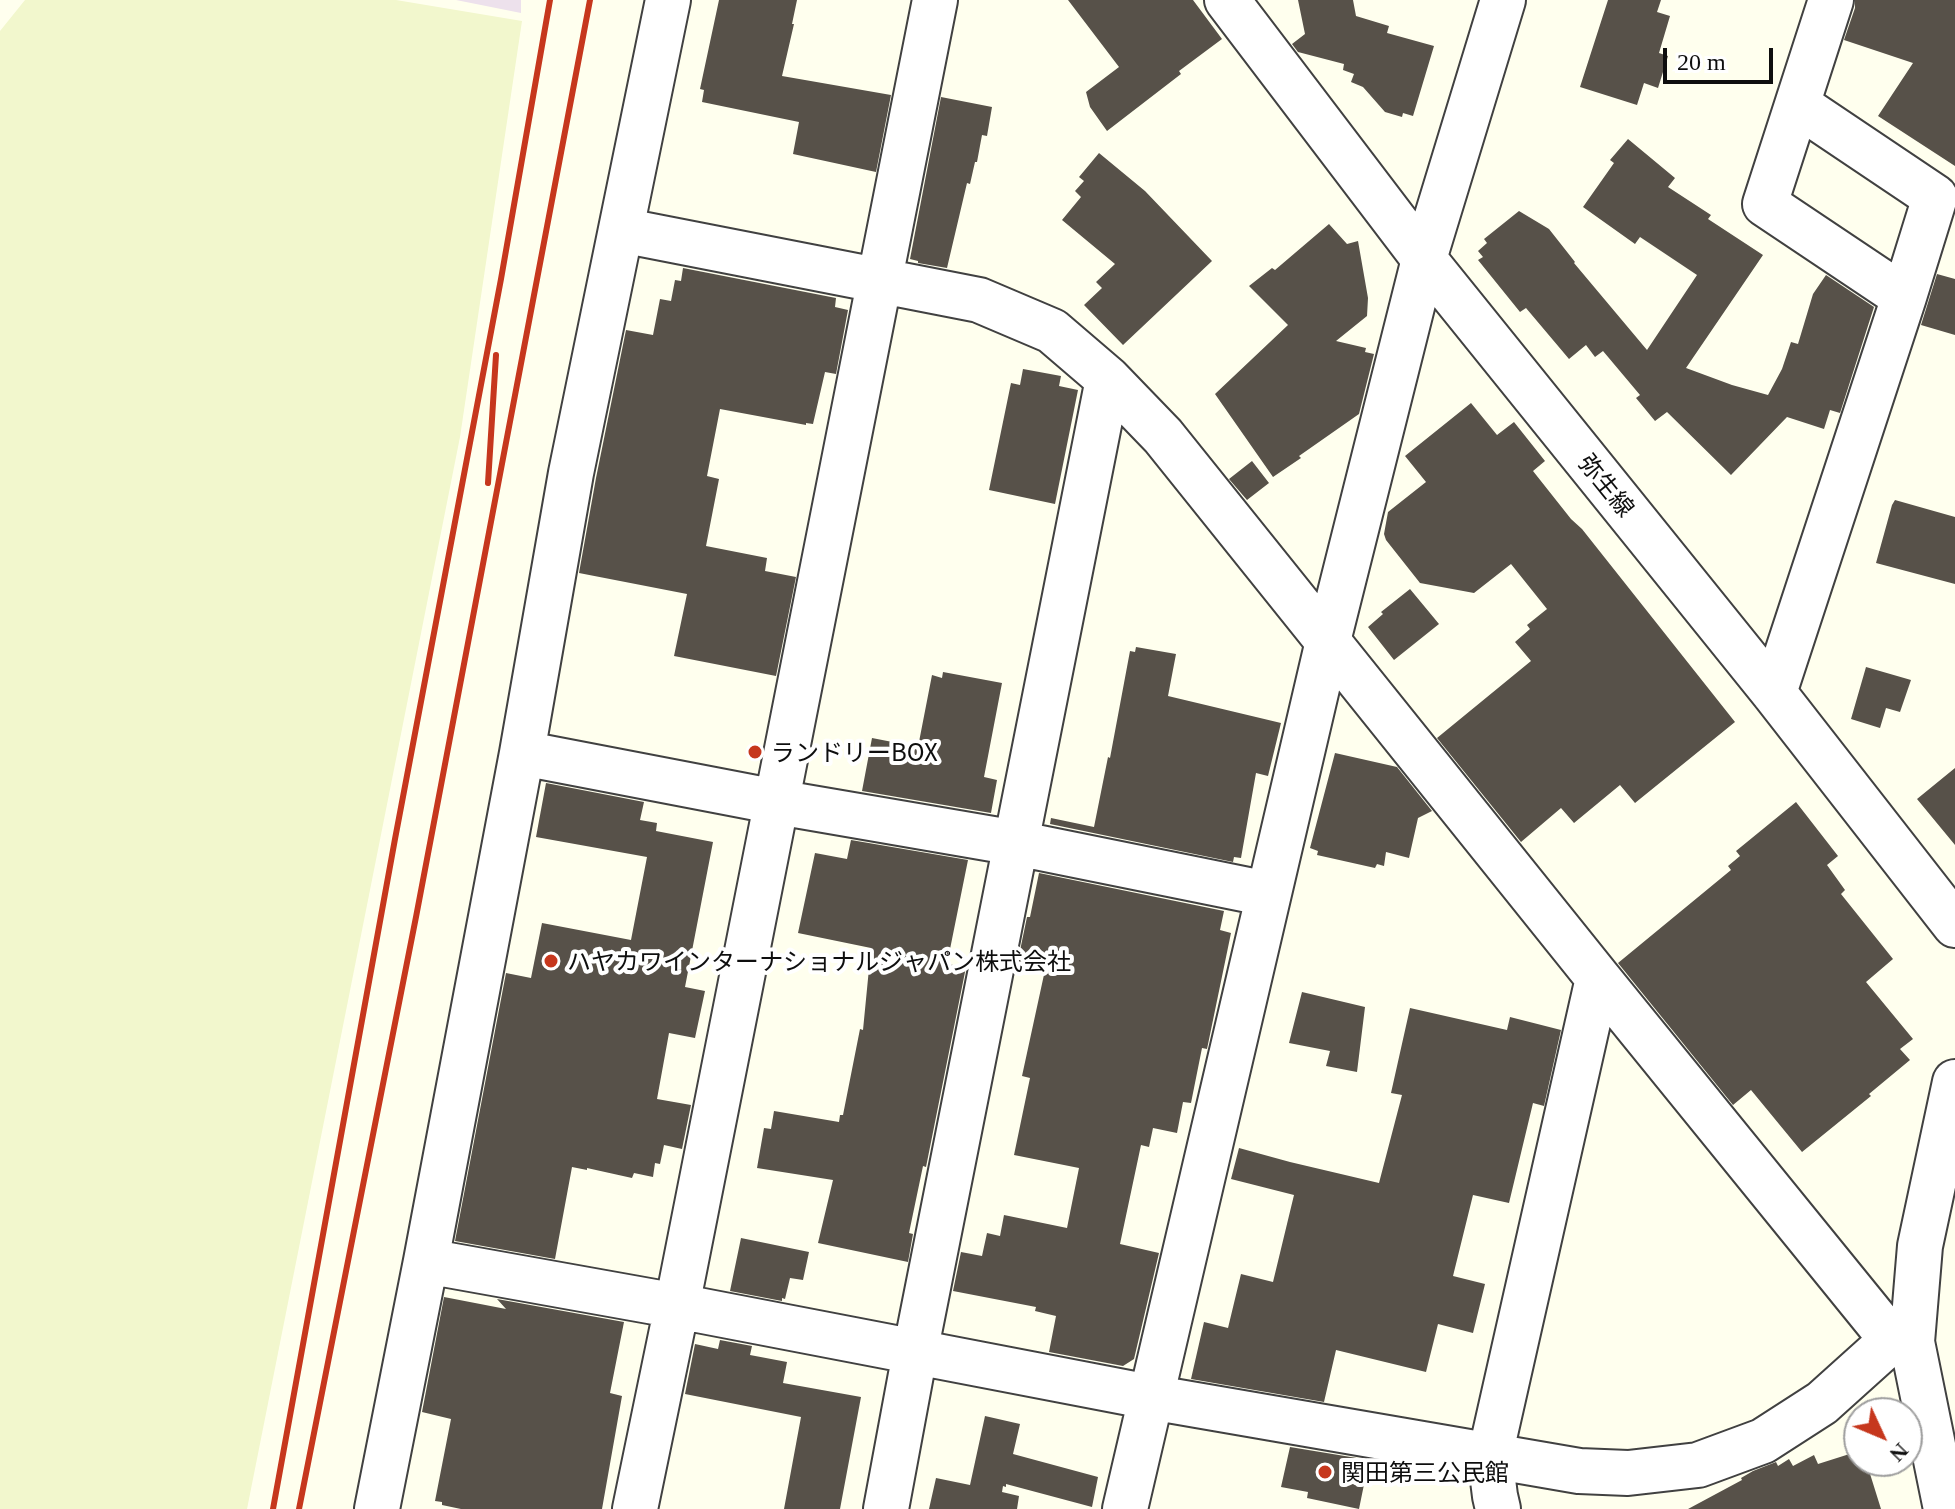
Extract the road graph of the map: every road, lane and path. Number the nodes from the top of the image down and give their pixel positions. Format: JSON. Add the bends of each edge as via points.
{"nodes":[{"id":1,"x":668,"y":0,"type":"edge"},
{"id":2,"x":935,"y":0,"type":"edge"},
{"id":3,"x":1227,"y":0,"type":"edge"},
{"id":4,"x":1503,"y":0,"type":"edge"},
{"id":5,"x":1831,"y":0,"type":"edge"},
{"id":6,"x":1798,"y":105,"type":"junction"},
{"id":7,"x":621,"y":230,"type":"junction"},
{"id":8,"x":1424,"y":259,"type":"junction"},
{"id":9,"x":880,"y":280,"type":"junction"},
{"id":10,"x":1904,"y":297,"type":"junction"},
{"id":11,"x":1108,"y":379,"type":"junction"},
{"id":12,"x":1328,"y":641,"type":"junction"},
{"id":13,"x":1774,"y":693,"type":"junction"},
{"id":14,"x":522,"y":753,"type":"junction"},
{"id":15,"x":777,"y":802,"type":"junction"},
{"id":16,"x":1016,"y":843,"type":"junction"},
{"id":17,"x":1268,"y":894,"type":"junction"},
{"id":18,"x":1955,"y":925,"type":"edge"},
{"id":19,"x":1598,"y":978,"type":"junction"},
{"id":20,"x":1955,"y":1082,"type":"edge"},
{"id":21,"x":426,"y":1261,"type":"junction"},
{"id":22,"x":677,"y":1306,"type":"junction"},
{"id":23,"x":1902,"y":1341,"type":"junction"},
{"id":24,"x":915,"y":1353,"type":"junction"},
{"id":25,"x":1150,"y":1397,"type":"junction"},
{"id":26,"x":1490,"y":1456,"type":"junction"},
{"id":27,"x":377,"y":1509,"type":"edge"},
{"id":28,"x":635,"y":1509,"type":"edge"},
{"id":29,"x":886,"y":1509,"type":"edge"},
{"id":30,"x":1125,"y":1509,"type":"edge"},
{"id":31,"x":1498,"y":1509,"type":"edge"},
{"id":32,"x":1946,"y":1509,"type":"edge"}],
"edges":[{"from":1,"to":7,"type":"street"},
{"from":2,"to":9,"type":"street"},
{"from":3,"to":8,"type":"street","name":"弥生線"},
{"from":4,"to":8,"type":"street"},
{"from":5,"to":6,"type":"street"},
{"from":6,"to":10,"type":"street","via":[[1935,197]]},
{"from":6,"to":10,"type":"street","via":[[1765,204]]},
{"from":7,"to":9,"type":"street"},
{"from":7,"to":14,"type":"street"},
{"from":8,"to":12,"type":"street"},
{"from":8,"to":13,"type":"street","name":"弥生線"},
{"from":9,"to":11,"type":"street","via":[[979,300],[1052,331]]},
{"from":9,"to":15,"type":"street"},
{"from":10,"to":13,"type":"street"},
{"from":11,"to":12,"type":"street","via":[[1163,436]]},
{"from":11,"to":16,"type":"street"},
{"from":12,"to":17,"type":"street"},
{"from":12,"to":19,"type":"street"},
{"from":13,"to":18,"type":"street","name":"弥生線"},
{"from":14,"to":15,"type":"street"},
{"from":14,"to":21,"type":"street"},
{"from":15,"to":16,"type":"street"},
{"from":15,"to":22,"type":"street"},
{"from":16,"to":17,"type":"street"},
{"from":16,"to":24,"type":"street"},
{"from":17,"to":25,"type":"street"},
{"from":19,"to":23,"type":"street"},
{"from":19,"to":26,"type":"street"},
{"from":20,"to":23,"type":"street"},
{"from":21,"to":22,"type":"street"},
{"from":21,"to":27,"type":"street"},
{"from":22,"to":24,"type":"street"},
{"from":22,"to":28,"type":"street"},
{"from":23,"to":26,"type":"street","via":[[1763,1441],[1698,1465],[1628,1473],[1579,1471]]},
{"from":23,"to":32,"type":"street"},
{"from":24,"to":25,"type":"street"},
{"from":24,"to":29,"type":"street"},
{"from":25,"to":26,"type":"street"},
{"from":25,"to":30,"type":"street"},
{"from":26,"to":31,"type":"street"}]}
